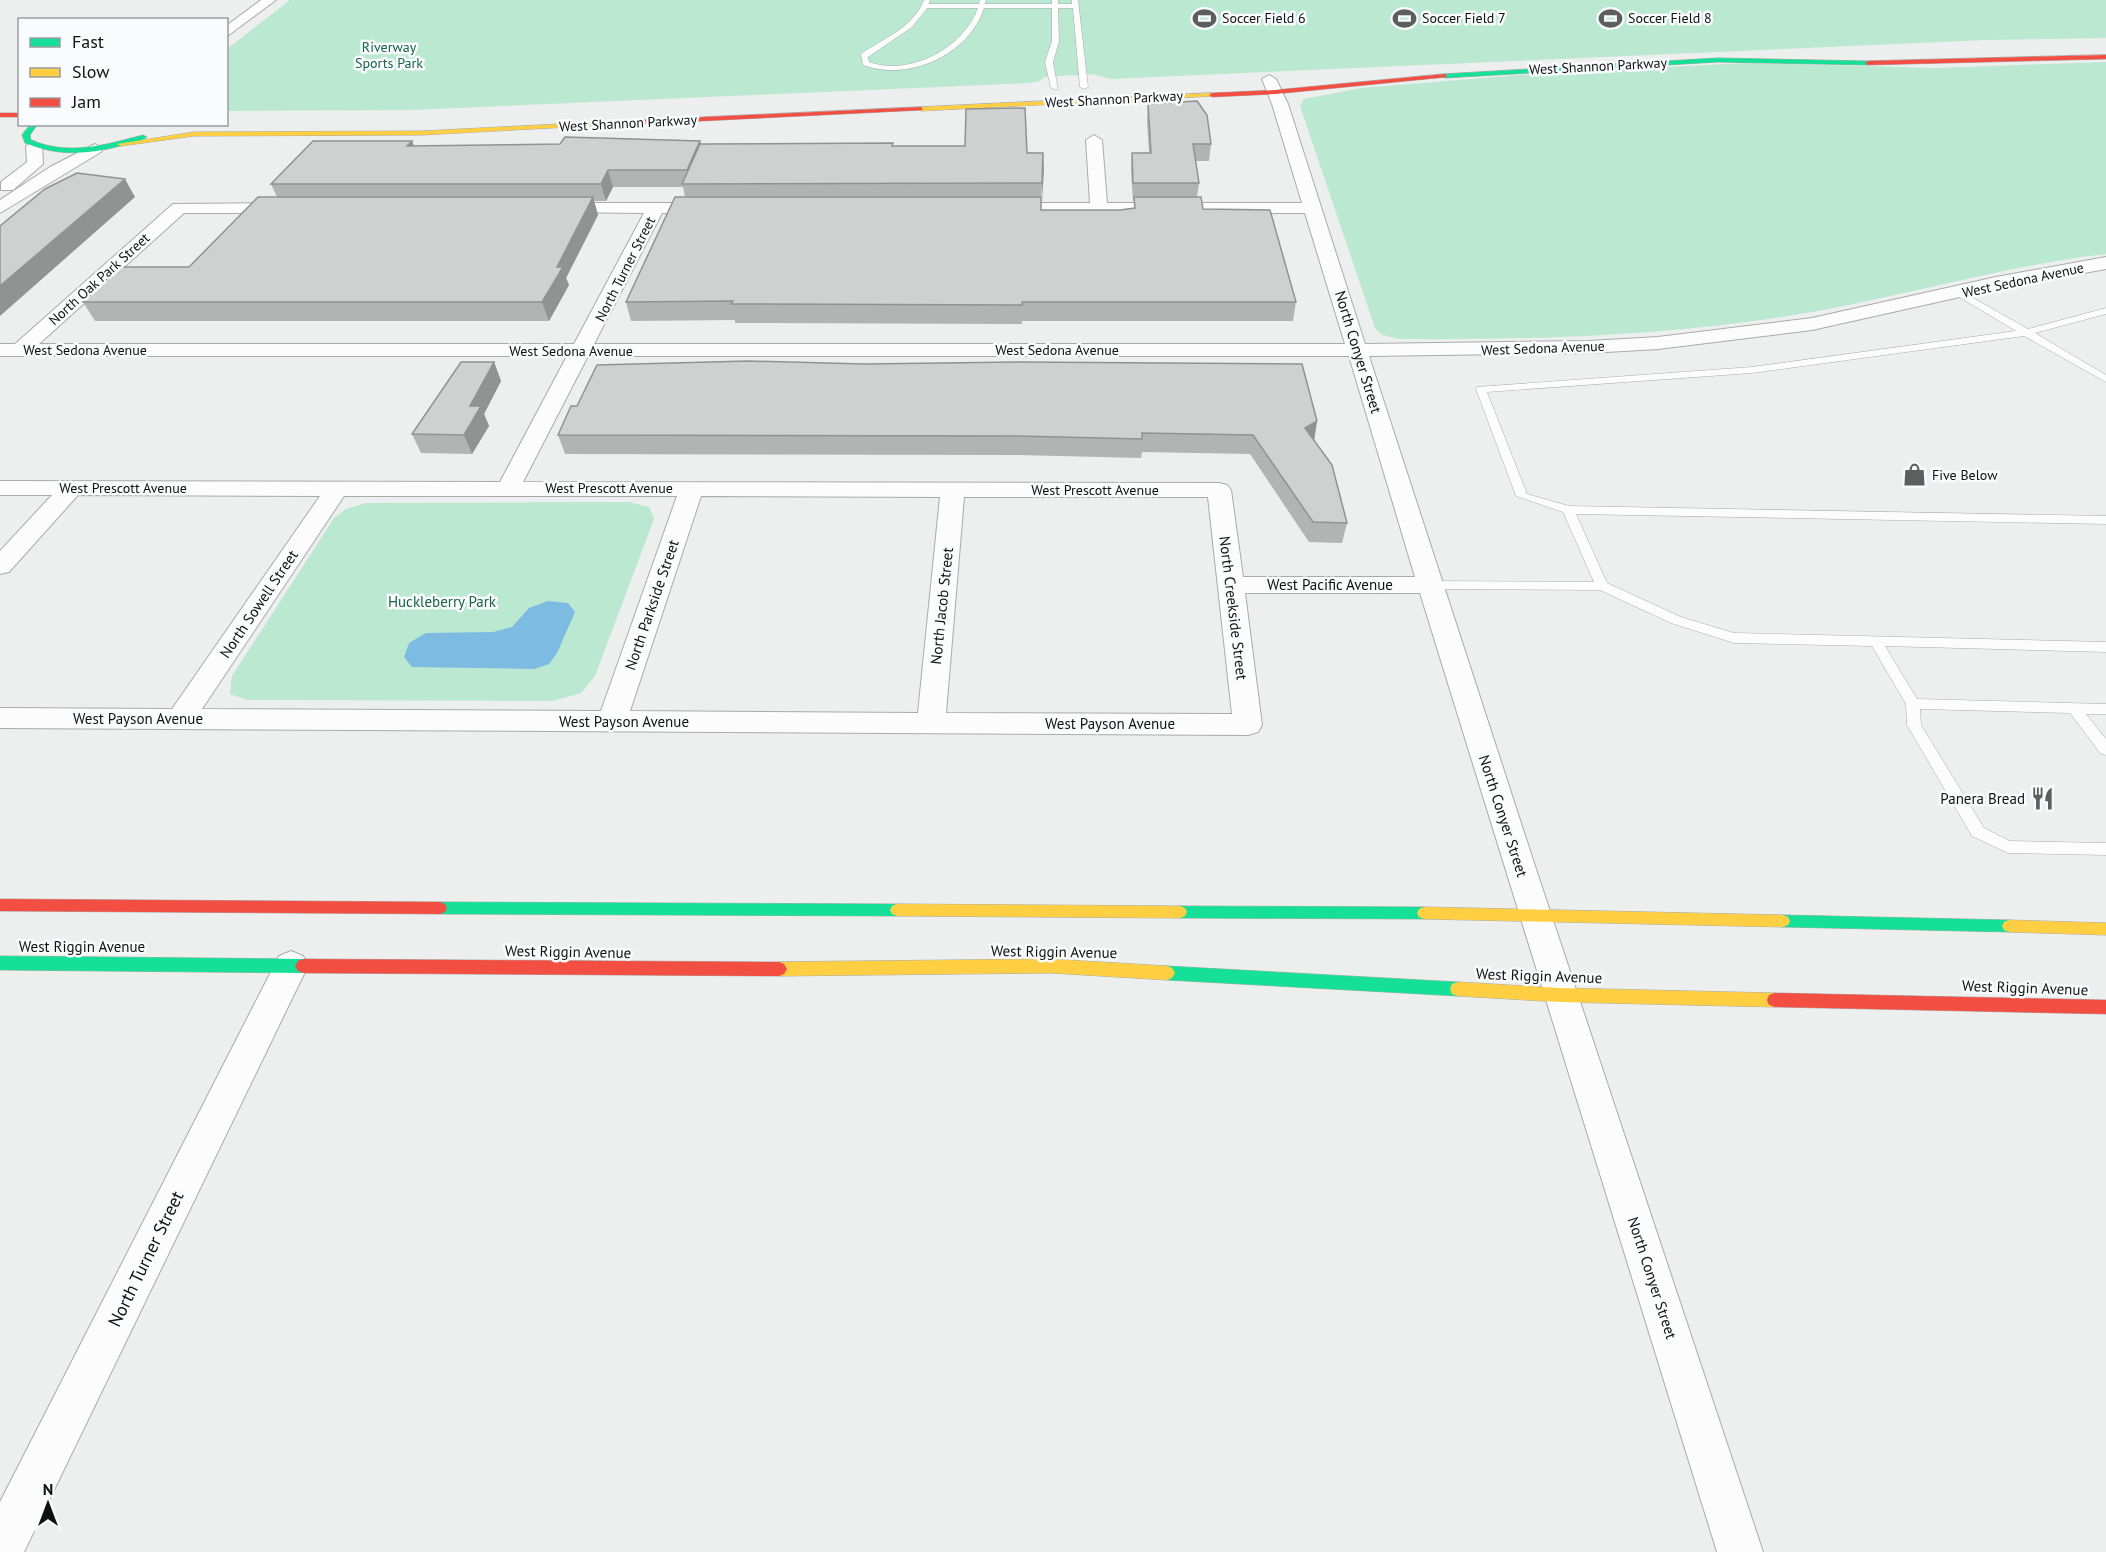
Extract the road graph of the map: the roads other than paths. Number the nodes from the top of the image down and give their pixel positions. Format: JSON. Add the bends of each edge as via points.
{"nodes":[{"id":1,"x":270,"y":0,"type":"edge"},
{"id":2,"x":926,"y":3,"type":"edge"},
{"id":3,"x":982,"y":3,"type":"edge"},
{"id":4,"x":1055,"y":3,"type":"edge"},
{"id":5,"x":1076,"y":3,"type":"edge"},
{"id":6,"x":228,"y":32,"type":"edge"},
{"id":7,"x":2106,"y":44,"type":"edge"},
{"id":8,"x":2106,"y":57,"type":"edge"},
{"id":9,"x":1272,"y":85,"type":"junction"},
{"id":10,"x":1084,"y":87,"type":"junction"},
{"id":11,"x":1044,"y":89,"type":"junction"},
{"id":12,"x":588,"y":110,"type":"dead end"},
{"id":13,"x":874,"y":111,"type":"junction"},
{"id":14,"x":0,"y":115,"type":"edge"},
{"id":15,"x":18,"y":115,"type":"edge"},
{"id":16,"x":289,"y":119,"type":"dead end"},
{"id":17,"x":393,"y":119,"type":"dead end"},
{"id":18,"x":163,"y":126,"type":"edge"},
{"id":19,"x":0,"y":128,"type":"edge"},
{"id":20,"x":32,"y":135,"type":"edge"},
{"id":21,"x":1094,"y":140,"type":"dead end"},
{"id":22,"x":121,"y":144,"type":"junction"},
{"id":23,"x":95,"y":149,"type":"junction"},
{"id":24,"x":0,"y":191,"type":"edge"},
{"id":25,"x":0,"y":208,"type":"edge"},
{"id":26,"x":310,"y":208,"type":"edge"},
{"id":27,"x":537,"y":208,"type":"edge"},
{"id":28,"x":656,"y":208,"type":"junction"},
{"id":29,"x":728,"y":208,"type":"edge"},
{"id":30,"x":979,"y":208,"type":"edge"},
{"id":31,"x":1099,"y":208,"type":"junction"},
{"id":32,"x":1313,"y":208,"type":"junction"},
{"id":33,"x":2106,"y":263,"type":"edge"},
{"id":34,"x":1959,"y":293,"type":"junction"},
{"id":35,"x":2106,"y":311,"type":"edge"},
{"id":36,"x":2028,"y":332,"type":"junction"},
{"id":37,"x":10,"y":350,"type":"edge"},
{"id":38,"x":1357,"y":350,"type":"junction"},
{"id":39,"x":582,"y":351,"type":"junction"},
{"id":40,"x":2106,"y":379,"type":"edge"},
{"id":41,"x":0,"y":488,"type":"edge"},
{"id":42,"x":72,"y":488,"type":"junction"},
{"id":43,"x":337,"y":488,"type":"junction"},
{"id":44,"x":508,"y":488,"type":"junction"},
{"id":45,"x":692,"y":489,"type":"junction"},
{"id":46,"x":953,"y":489,"type":"junction"},
{"id":47,"x":1219,"y":490,"type":"joint"},
{"id":48,"x":1568,"y":510,"type":"junction"},
{"id":49,"x":2106,"y":520,"type":"edge"},
{"id":50,"x":0,"y":566,"type":"edge"},
{"id":51,"x":1230,"y":585,"type":"junction"},
{"id":52,"x":1430,"y":585,"type":"junction"},
{"id":53,"x":1602,"y":586,"type":"junction"},
{"id":54,"x":1876,"y":642,"type":"junction"},
{"id":55,"x":2106,"y":647,"type":"edge"},
{"id":56,"x":1913,"y":704,"type":"junction"},
{"id":57,"x":2074,"y":708,"type":"junction"},
{"id":58,"x":2106,"y":709,"type":"edge"},
{"id":59,"x":0,"y":718,"type":"edge"},
{"id":60,"x":180,"y":719,"type":"junction"},
{"id":61,"x":612,"y":722,"type":"junction"},
{"id":62,"x":931,"y":723,"type":"junction"},
{"id":63,"x":1248,"y":725,"type":"joint"},
{"id":64,"x":2106,"y":750,"type":"edge"},
{"id":65,"x":2106,"y":849,"type":"edge"},
{"id":66,"x":0,"y":905,"type":"edge"},
{"id":67,"x":1534,"y":914,"type":"junction"},
{"id":68,"x":2106,"y":929,"type":"edge"},
{"id":69,"x":0,"y":963,"type":"edge"},
{"id":70,"x":291,"y":966,"type":"junction"},
{"id":71,"x":1560,"y":994,"type":"junction"},
{"id":72,"x":2106,"y":1007,"type":"edge"},
{"id":73,"x":0,"y":1551,"type":"edge"},
{"id":74,"x":1740,"y":1552,"type":"edge"}],
"edges":[{"from":1,"to":6,"type":"street"},
{"from":2,"to":3,"type":"lane"},
{"from":2,"to":3,"type":"lane","via":[[904,28],[864,56],[866,63],[894,69],[922,63],[973,24]]},
{"from":3,"to":4,"type":"lane"},
{"from":4,"to":5,"type":"lane"},
{"from":4,"to":11,"type":"lane","via":[[1054,56]]},
{"from":5,"to":10,"type":"lane"},
{"from":7,"to":9,"type":"street","name":"West Shannon Parkway","via":[[1762,54]]},
{"from":8,"to":9,"type":"street","name":"West Shannon Parkway","via":[[1888,63],[1718,60]]},
{"from":9,"to":10,"type":"street","name":"West Shannon Parkway"},
{"from":9,"to":13,"type":"street","name":"West Shannon Parkway"},
{"from":9,"to":32,"type":"street","name":"North Conyer Street"},
{"from":10,"to":11,"type":"street","name":"West Shannon Parkway"},
{"from":10,"to":13,"type":"street","via":[[1045,97],[902,103]]},
{"from":11,"to":12,"type":"street","name":"West Shannon Parkway"},
{"from":13,"to":22,"type":"street","name":"West Shannon Parkway","via":[[422,133],[194,134]]},
{"from":14,"to":15,"type":"street"},
{"from":16,"to":17,"type":"street"},
{"from":18,"to":22,"type":"street"},
{"from":19,"to":20,"type":"street"},
{"from":20,"to":23,"type":"street","via":[[49,150]]},
{"from":20,"to":24,"type":"street","via":[[35,164]]},
{"from":21,"to":31,"type":"street"},
{"from":22,"to":23,"type":"street"},
{"from":23,"to":25,"type":"street"},
{"from":26,"to":37,"type":"street","name":"North Oak Park Street","via":[[179,208]]},
{"from":27,"to":28,"type":"street"},
{"from":28,"to":29,"type":"street"},
{"from":28,"to":39,"type":"street","name":"North Turner Street"},
{"from":30,"to":31,"type":"street"},
{"from":31,"to":32,"type":"street"},
{"from":32,"to":38,"type":"street","name":"North Conyer Street"},
{"from":33,"to":34,"type":"street","name":"West Sedona Avenue"},
{"from":34,"to":36,"type":"lane"},
{"from":34,"to":38,"type":"street","name":"West Sedona Avenue","via":[[1812,324],[1658,342],[1523,350]]},
{"from":35,"to":36,"type":"lane"},
{"from":36,"to":40,"type":"lane"},
{"from":36,"to":48,"type":"lane","via":[[1752,370],[1481,389],[1522,496]]},
{"from":37,"to":39,"type":"street","name":"West Sedona Avenue"},
{"from":38,"to":39,"type":"street","name":"West Sedona Avenue"},
{"from":38,"to":52,"type":"street","name":"North Conyer Street"},
{"from":39,"to":44,"type":"street","name":"North Turner Street"},
{"from":41,"to":42,"type":"street","name":"West Prescott Avenue"},
{"from":42,"to":43,"type":"street","name":"West Prescott Avenue"},
{"from":42,"to":50,"type":"street"},
{"from":43,"to":44,"type":"street","name":"West Prescott Avenue"},
{"from":43,"to":60,"type":"street","name":"North Sowell Street"},
{"from":44,"to":45,"type":"street","name":"West Prescott Avenue"},
{"from":45,"to":46,"type":"street","name":"West Prescott Avenue"},
{"from":45,"to":61,"type":"street","name":"North Parkside Street"},
{"from":46,"to":47,"type":"street","name":"West Prescott Avenue"},
{"from":46,"to":62,"type":"street","name":"North Jacob Street"},
{"from":47,"to":51,"type":"street","name":"North Creekside Street"},
{"from":48,"to":49,"type":"lane"},
{"from":48,"to":53,"type":"lane"},
{"from":51,"to":52,"type":"street","name":"West Pacific Avenue"},
{"from":51,"to":63,"type":"street","name":"North Creekside Street"},
{"from":52,"to":53,"type":"lane"},
{"from":52,"to":67,"type":"street","name":"North Conyer Street"},
{"from":53,"to":54,"type":"lane","via":[[1676,620],[1734,638]]},
{"from":54,"to":55,"type":"lane"},
{"from":54,"to":56,"type":"lane"},
{"from":56,"to":57,"type":"lane"},
{"from":56,"to":65,"type":"lane","via":[[1914,725],[1978,832],[2008,847]]},
{"from":57,"to":58,"type":"lane"},
{"from":57,"to":64,"type":"lane"},
{"from":59,"to":60,"type":"street","name":"West Payson Avenue"},
{"from":60,"to":61,"type":"street","name":"West Payson Avenue"},
{"from":61,"to":62,"type":"street","name":"West Payson Avenue"},
{"from":62,"to":63,"type":"street","name":"West Payson Avenue"},
{"from":66,"to":67,"type":"street"},
{"from":67,"to":68,"type":"street"},
{"from":67,"to":71,"type":"street","name":"North Conyer Street"},
{"from":69,"to":70,"type":"street","name":"West Riggin Avenue"},
{"from":70,"to":71,"type":"street","name":"West Riggin Avenue","via":[[676,970],[1051,966]]},
{"from":70,"to":73,"type":"street","name":"North Turner Street"},
{"from":71,"to":72,"type":"street","name":"West Riggin Avenue"},
{"from":71,"to":74,"type":"street","name":"North Conyer Street"}]}
